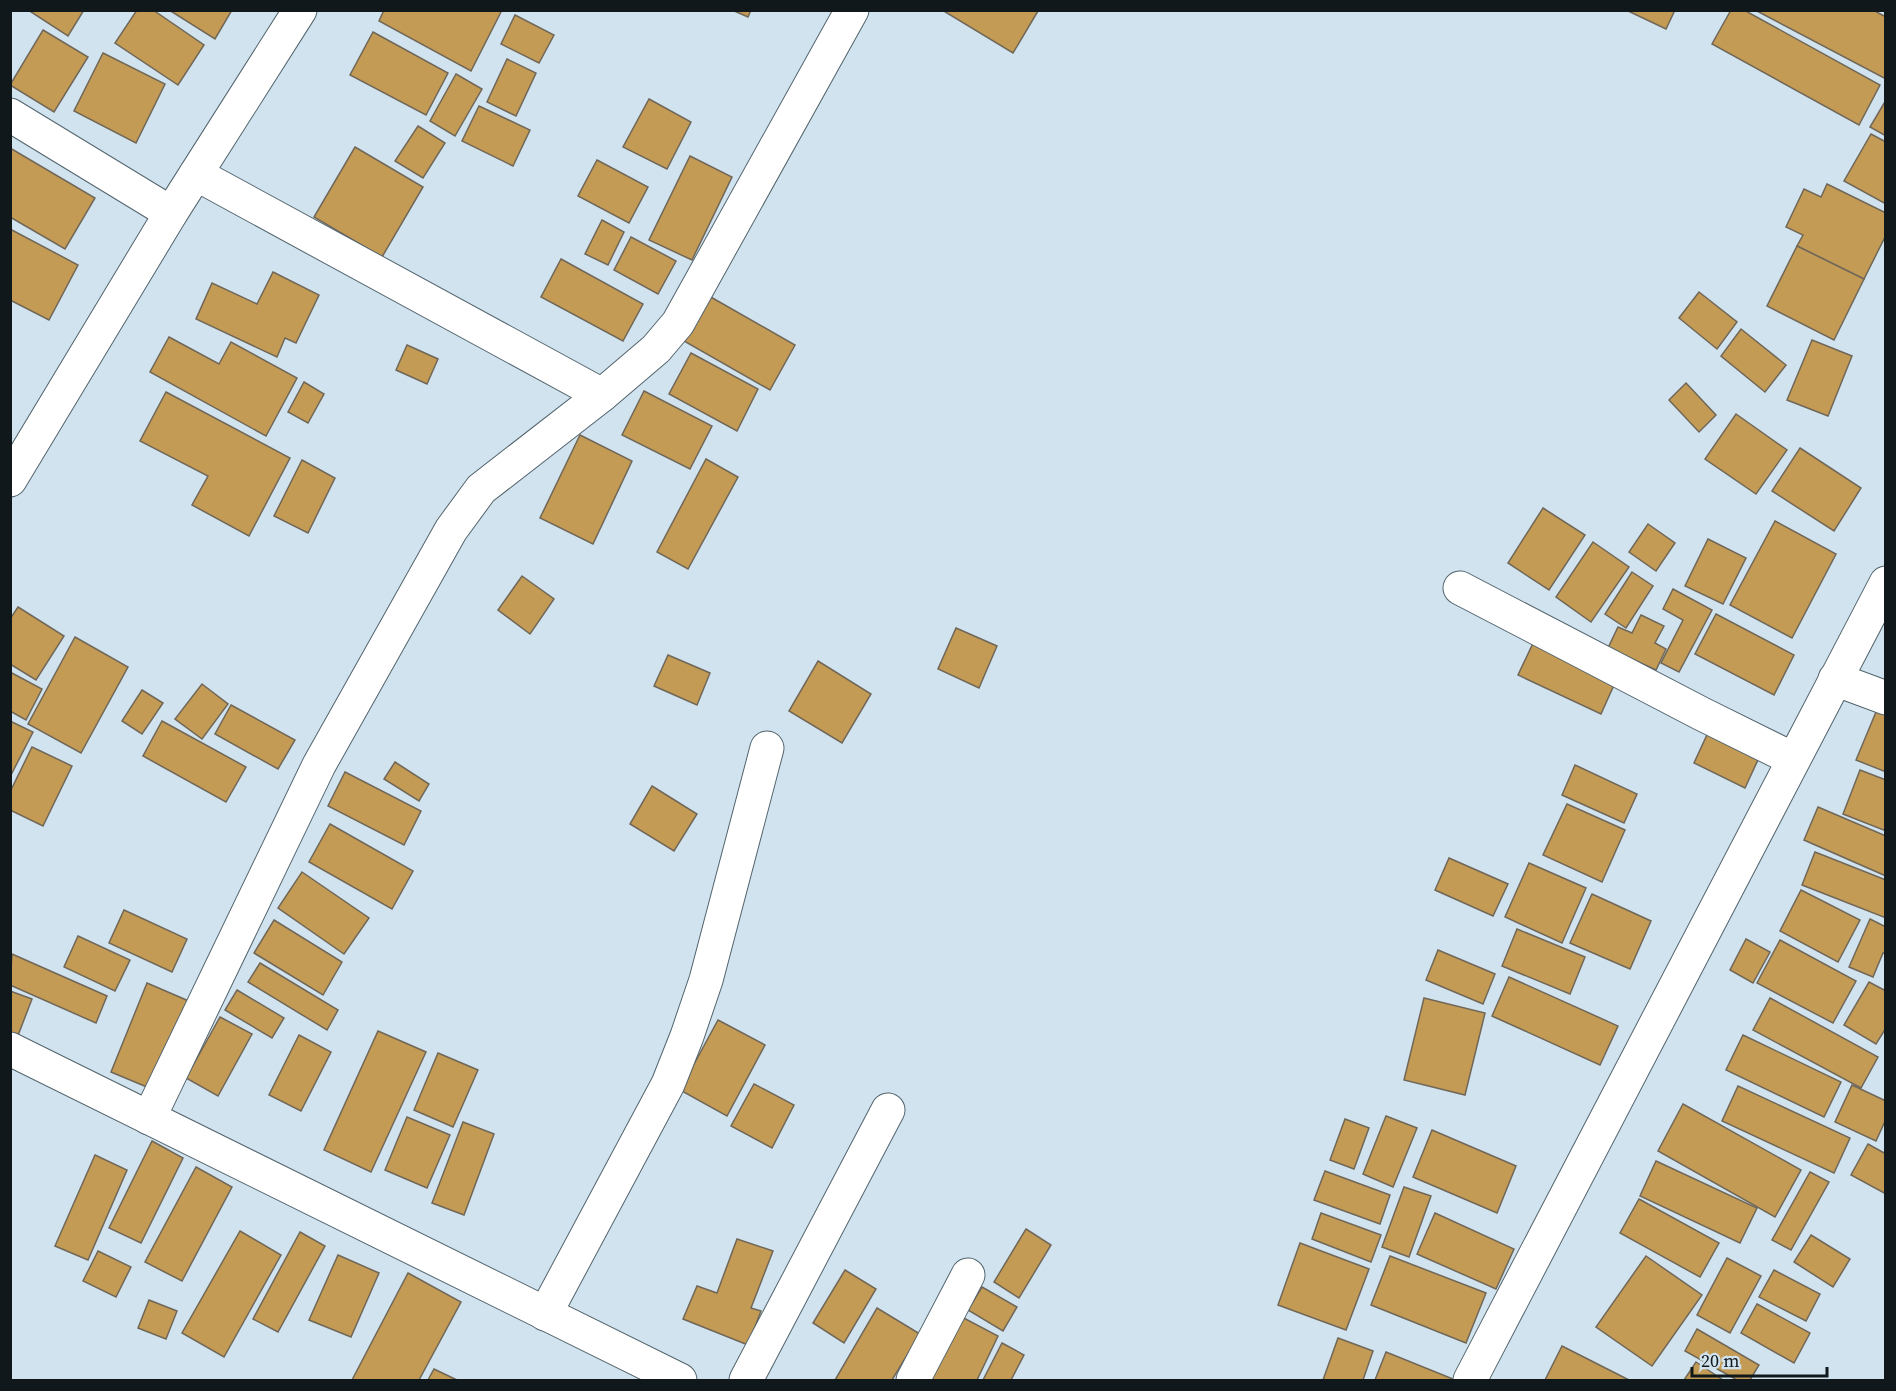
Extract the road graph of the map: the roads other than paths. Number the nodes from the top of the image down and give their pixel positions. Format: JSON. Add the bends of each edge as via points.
{"nodes":[{"id":1,"x":300,"y":10,"type":"edge"},
{"id":2,"x":852,"y":10,"type":"edge"},
{"id":3,"x":10,"y":115,"type":"edge"},
{"id":4,"x":196,"y":174,"type":"junction"},
{"id":5,"x":171,"y":213,"type":"junction"},
{"id":6,"x":602,"y":395,"type":"junction"},
{"id":7,"x":10,"y":480,"type":"edge"},
{"id":8,"x":1886,"y":582,"type":"edge"},
{"id":9,"x":1460,"y":588,"type":"dead end"},
{"id":10,"x":1835,"y":679,"type":"junction"},
{"id":11,"x":1886,"y":698,"type":"edge"},
{"id":12,"x":767,"y":748,"type":"dead end"},
{"id":13,"x":1793,"y":759,"type":"junction"},
{"id":14,"x":10,"y":1049,"type":"edge"},
{"id":15,"x":888,"y":1110,"type":"dead end"},
{"id":16,"x":149,"y":1118,"type":"junction"},
{"id":17,"x":968,"y":1275,"type":"dead end"},
{"id":18,"x":545,"y":1314,"type":"junction"},
{"id":19,"x":664,"y":1377,"type":"edge"},
{"id":20,"x":746,"y":1380,"type":"edge"},
{"id":21,"x":913,"y":1380,"type":"edge"},
{"id":22,"x":1470,"y":1380,"type":"edge"}],
"edges":[{"from":1,"to":4,"type":"street"},
{"from":2,"to":6,"type":"street","via":[[678,323],[656,349]]},
{"from":3,"to":5,"type":"street"},
{"from":4,"to":5,"type":"street"},
{"from":4,"to":6,"type":"street"},
{"from":5,"to":7,"type":"street"},
{"from":6,"to":16,"type":"street","via":[[482,489],[451,530],[319,765]]},
{"from":8,"to":10,"type":"street"},
{"from":9,"to":13,"type":"street"},
{"from":10,"to":11,"type":"street"},
{"from":10,"to":13,"type":"street"},
{"from":12,"to":18,"type":"street","via":[[706,980],[683,1046],[668,1084]]},
{"from":13,"to":22,"type":"street"},
{"from":14,"to":16,"type":"street"},
{"from":15,"to":20,"type":"street"},
{"from":16,"to":18,"type":"street"},
{"from":17,"to":21,"type":"street"},
{"from":18,"to":19,"type":"street"}]}
